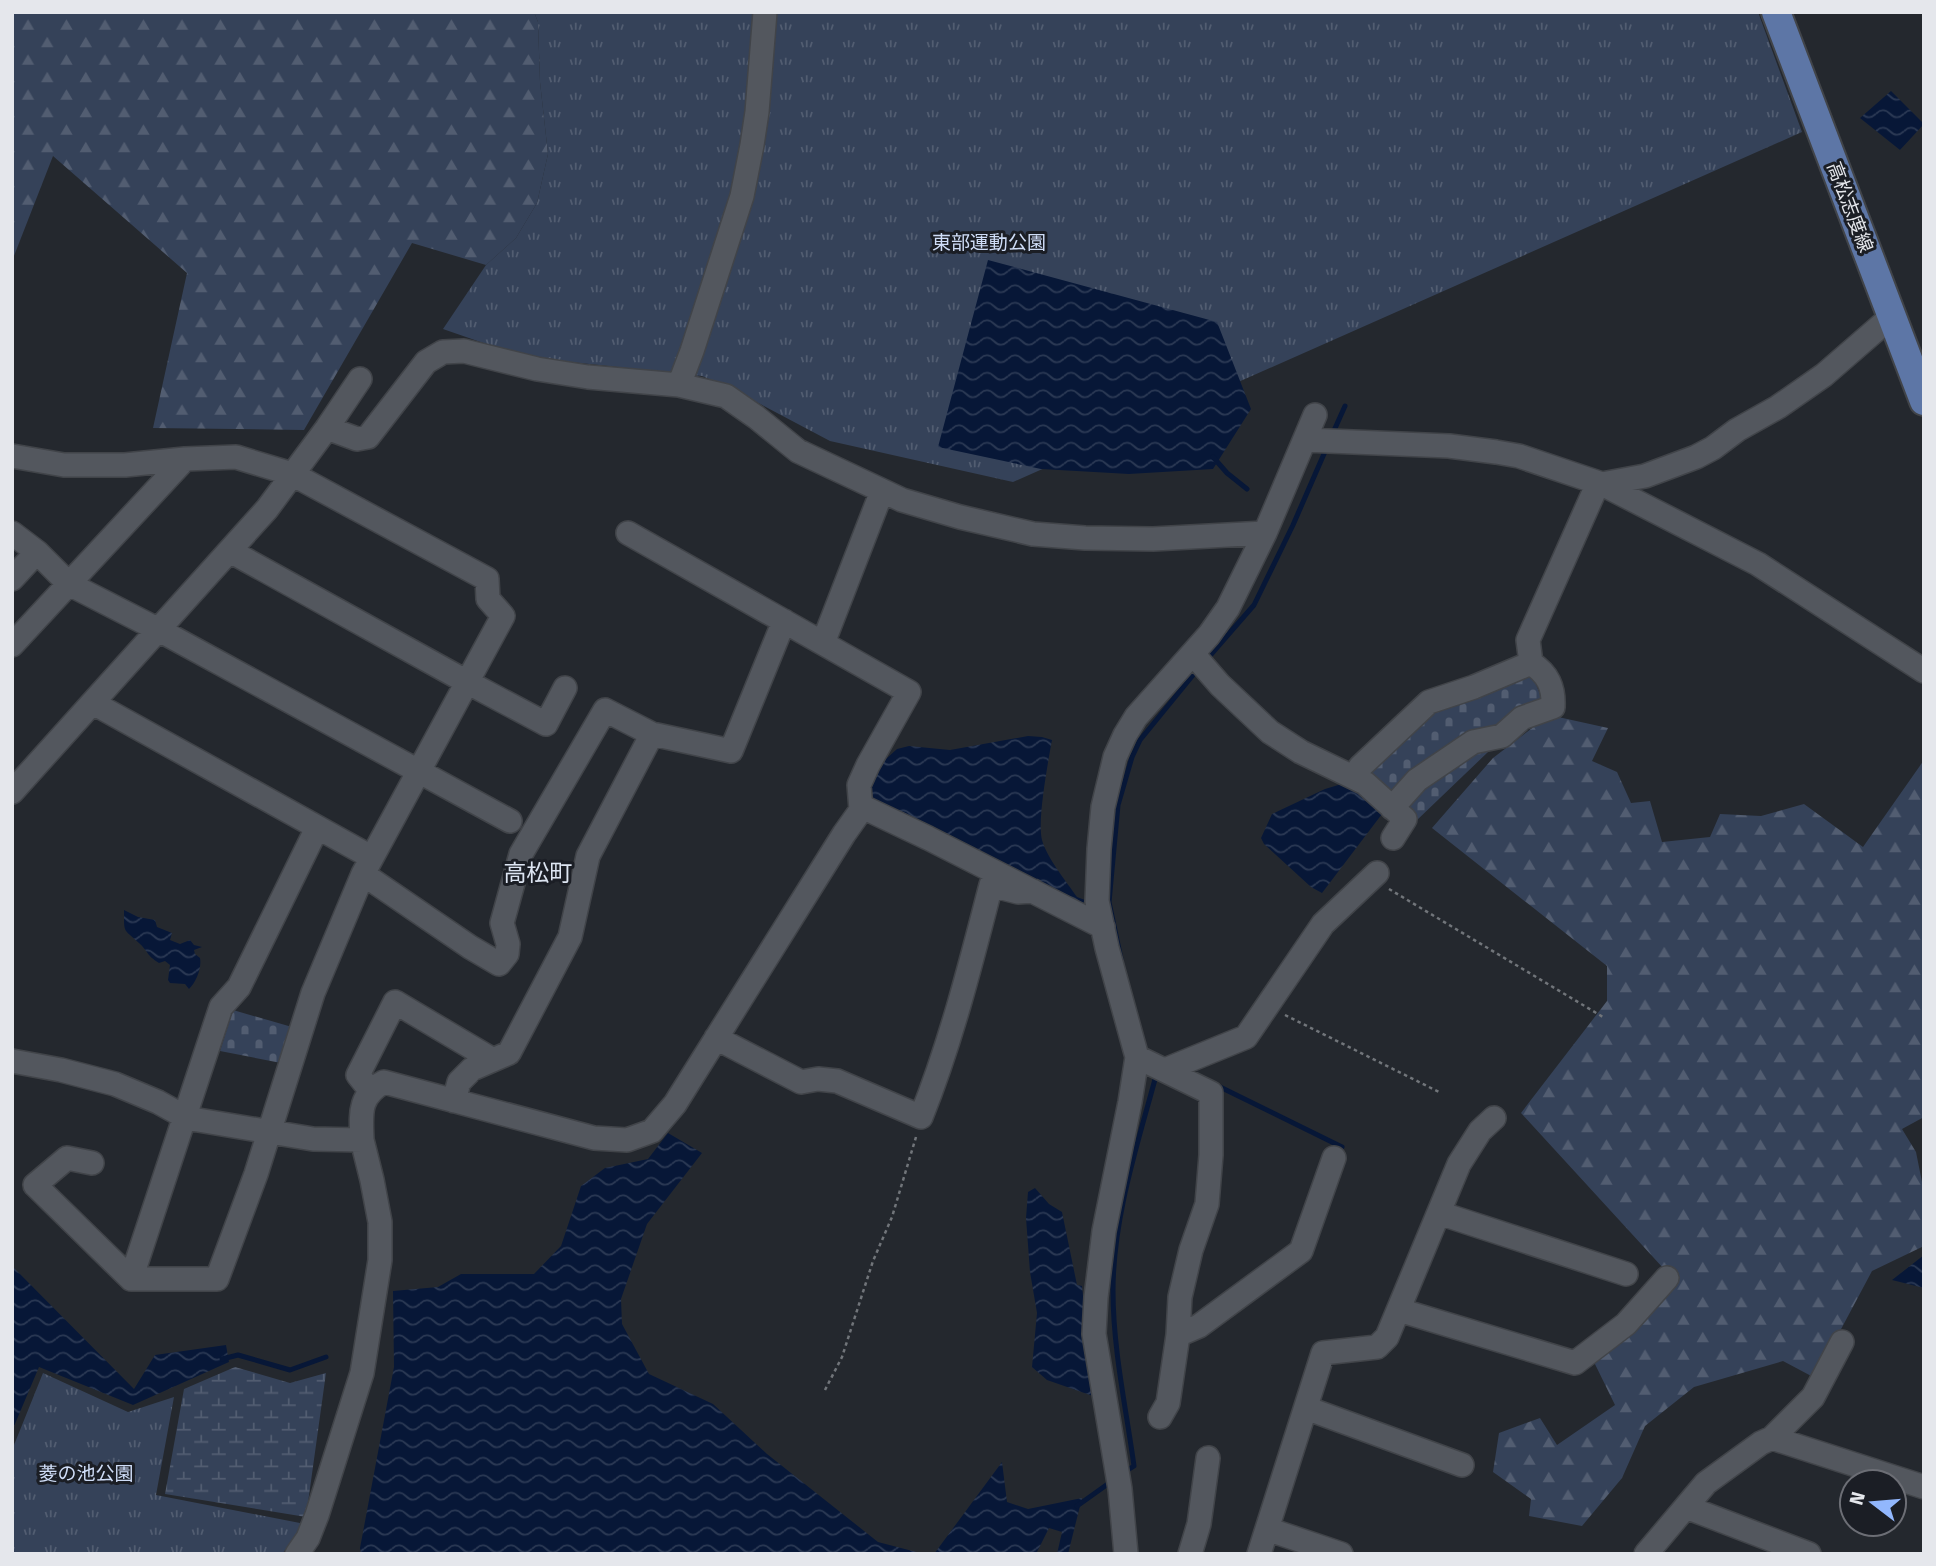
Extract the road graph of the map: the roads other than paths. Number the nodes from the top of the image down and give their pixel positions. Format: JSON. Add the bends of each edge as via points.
{"nodes":[{"id":1,"x":765,"y":12,"type":"edge"},
{"id":2,"x":1776,"y":12,"type":"edge"},
{"id":3,"x":1892,"y":316,"type":"junction"},
{"id":4,"x":360,"y":379,"type":"dead end"},
{"id":5,"x":679,"y":385,"type":"junction"},
{"id":6,"x":1924,"y":401,"type":"edge"},
{"id":7,"x":1315,"y":415,"type":"dead end"},
{"id":8,"x":327,"y":428,"type":"junction"},
{"id":9,"x":1305,"y":440,"type":"junction"},
{"id":10,"x":185,"y":459,"type":"junction"},
{"id":11,"x":17,"y":463,"type":"edge"},
{"id":12,"x":292,"y":474,"type":"junction"},
{"id":13,"x":1600,"y":484,"type":"junction"},
{"id":14,"x":882,"y":491,"type":"junction"},
{"id":15,"x":12,"y":533,"type":"edge"},
{"id":16,"x":628,"y":533,"type":"dead end"},
{"id":17,"x":1265,"y":533,"type":"junction"},
{"id":18,"x":230,"y":551,"type":"junction"},
{"id":19,"x":37,"y":552,"type":"junction"},
{"id":20,"x":12,"y":579,"type":"edge"},
{"id":21,"x":69,"y":584,"type":"junction"},
{"id":22,"x":784,"y":621,"type":"junction"},
{"id":23,"x":159,"y":630,"type":"junction"},
{"id":24,"x":823,"y":643,"type":"junction"},
{"id":25,"x":12,"y":645,"type":"edge"},
{"id":26,"x":1193,"y":654,"type":"junction"},
{"id":27,"x":1531,"y":663,"type":"junction"},
{"id":28,"x":1924,"y":671,"type":"edge"},
{"id":29,"x":467,"y":682,"type":"junction"},
{"id":30,"x":565,"y":688,"type":"dead end"},
{"id":31,"x":93,"y":703,"type":"junction"},
{"id":32,"x":652,"y":734,"type":"junction"},
{"id":33,"x":418,"y":772,"type":"junction"},
{"id":34,"x":1357,"y":779,"type":"junction"},
{"id":35,"x":12,"y":792,"type":"edge"},
{"id":36,"x":1392,"y":808,"type":"junction"},
{"id":37,"x":861,"y":810,"type":"junction"},
{"id":38,"x":510,"y":821,"type":"dead end"},
{"id":39,"x":317,"y":828,"type":"junction"},
{"id":40,"x":1393,"y":838,"type":"dead end"},
{"id":41,"x":367,"y":865,"type":"junction"},
{"id":42,"x":1374,"y":875,"type":"road end"},
{"id":43,"x":1033,"y":891,"type":"junction"},
{"id":44,"x":1102,"y":926,"type":"junction"},
{"id":45,"x":716,"y":1038,"type":"junction"},
{"id":46,"x":1137,"y":1057,"type":"junction"},
{"id":47,"x":492,"y":1060,"type":"junction"},
{"id":48,"x":12,"y":1061,"type":"edge"},
{"id":49,"x":1165,"y":1070,"type":"junction"},
{"id":50,"x":370,"y":1090,"type":"junction"},
{"id":51,"x":454,"y":1101,"type":"junction"},
{"id":52,"x":185,"y":1117,"type":"junction"},
{"id":53,"x":1494,"y":1118,"type":"dead end"},
{"id":54,"x":269,"y":1132,"type":"junction"},
{"id":55,"x":362,"y":1140,"type":"junction"},
{"id":56,"x":1334,"y":1158,"type":"dead end"},
{"id":57,"x":92,"y":1163,"type":"dead end"},
{"id":58,"x":1439,"y":1213,"type":"junction"},
{"id":59,"x":1626,"y":1274,"type":"dead end"},
{"id":60,"x":1667,"y":1278,"type":"dead end"},
{"id":61,"x":131,"y":1279,"type":"junction"},
{"id":62,"x":1398,"y":1310,"type":"junction"},
{"id":63,"x":1178,"y":1335,"type":"junction"},
{"id":64,"x":1842,"y":1342,"type":"dead end"},
{"id":65,"x":1306,"y":1408,"type":"junction"},
{"id":66,"x":1160,"y":1418,"type":"dead end"},
{"id":67,"x":1772,"y":1438,"type":"junction"},
{"id":68,"x":1208,"y":1458,"type":"dead end"},
{"id":69,"x":1461,"y":1465,"type":"dead end"},
{"id":70,"x":1924,"y":1487,"type":"edge"},
{"id":71,"x":1686,"y":1507,"type":"junction"},
{"id":72,"x":1267,"y":1529,"type":"junction"},
{"id":73,"x":297,"y":1554,"type":"edge"},
{"id":74,"x":1126,"y":1554,"type":"edge"},
{"id":75,"x":1190,"y":1554,"type":"edge"},
{"id":76,"x":1259,"y":1554,"type":"edge"},
{"id":77,"x":1341,"y":1554,"type":"edge"},
{"id":78,"x":1646,"y":1554,"type":"edge"},
{"id":79,"x":1809,"y":1554,"type":"edge"}],
"edges":[{"from":1,"to":5,"type":"street","via":[[757,112],[742,196]]},
{"from":2,"to":3,"type":"main road","name":"高松志度線"},
{"from":3,"to":6,"type":"main road","name":"高松志度線"},
{"from":3,"to":13,"type":"street","via":[[1824,375],[1713,448],[1645,476]]},
{"from":4,"to":8,"type":"street"},
{"from":5,"to":8,"type":"street","via":[[588,377],[464,351],[443,352],[426,362],[368,437],[357,439]]},
{"from":5,"to":14,"type":"street","via":[[726,396],[798,452]]},
{"from":7,"to":9,"type":"street"},
{"from":8,"to":12,"type":"street"},
{"from":9,"to":13,"type":"street","via":[[1496,452]]},
{"from":9,"to":17,"type":"street"},
{"from":10,"to":11,"type":"street","via":[[125,465]]},
{"from":10,"to":12,"type":"street","via":[[236,457]]},
{"from":10,"to":21,"type":"street"},
{"from":12,"to":18,"type":"street"},
{"from":12,"to":29,"type":"street","via":[[487,579],[488,599],[503,616]]},
{"from":13,"to":27,"type":"street","via":[[1528,640]]},
{"from":13,"to":28,"type":"street","via":[[1758,564]]},
{"from":14,"to":17,"type":"street","via":[[949,514],[1033,534],[1153,539]]},
{"from":14,"to":24,"type":"street"},
{"from":15,"to":19,"type":"street"},
{"from":16,"to":22,"type":"street"},
{"from":17,"to":26,"type":"street","via":[[1228,608]]},
{"from":18,"to":23,"type":"street"},
{"from":18,"to":29,"type":"street"},
{"from":19,"to":20,"type":"street"},
{"from":19,"to":21,"type":"street"},
{"from":21,"to":23,"type":"street"},
{"from":21,"to":25,"type":"street"},
{"from":22,"to":24,"type":"street"},
{"from":22,"to":32,"type":"street","via":[[731,751]]},
{"from":23,"to":31,"type":"street"},
{"from":23,"to":33,"type":"street"},
{"from":24,"to":37,"type":"street","via":[[909,692],[859,785]]},
{"from":26,"to":34,"type":"street","via":[[1270,732]]},
{"from":26,"to":44,"type":"street","via":[[1136,718],[1115,757],[1099,849],[1097,901]]},
{"from":27,"to":34,"type":"street","via":[[1429,702],[1360,767]]},
{"from":27,"to":36,"type":"street","via":[[1550,682],[1553,707],[1522,718],[1502,736],[1474,742],[1417,780]]},
{"from":29,"to":30,"type":"street","via":[[546,723]]},
{"from":29,"to":33,"type":"street"},
{"from":31,"to":35,"type":"street"},
{"from":31,"to":39,"type":"street"},
{"from":32,"to":41,"type":"street","via":[[605,710],[521,854],[502,923],[508,944],[499,964],[470,947]]},
{"from":32,"to":47,"type":"street","via":[[588,856],[570,937],[509,1052]]},
{"from":33,"to":38,"type":"street"},
{"from":33,"to":41,"type":"street"},
{"from":34,"to":36,"type":"street"},
{"from":36,"to":40,"type":"street","via":[[1405,819]]},
{"from":37,"to":43,"type":"street"},
{"from":37,"to":45,"type":"street"},
{"from":39,"to":41,"type":"street"},
{"from":39,"to":52,"type":"street","via":[[239,988],[221,1007]]},
{"from":41,"to":54,"type":"street","via":[[313,993]]},
{"from":42,"to":49,"type":"street","via":[[1323,925],[1246,1037]]},
{"from":43,"to":44,"type":"street"},
{"from":43,"to":45,"type":"street","via":[[991,885],[935,1082],[920,1117],[838,1081],[801,1082]]},
{"from":44,"to":46,"type":"street"},
{"from":45,"to":51,"type":"street","via":[[675,1104],[652,1131],[627,1140],[594,1138]]},
{"from":46,"to":49,"type":"street"},
{"from":46,"to":74,"type":"street","via":[[1104,1231],[1094,1334]]},
{"from":47,"to":50,"type":"street","via":[[395,1002],[358,1075]]},
{"from":47,"to":51,"type":"street","via":[[472,1069],[459,1082]]},
{"from":48,"to":52,"type":"street","via":[[114,1084]]},
{"from":49,"to":63,"type":"street","via":[[1211,1093],[1207,1204],[1180,1297]]},
{"from":50,"to":51,"type":"street","via":[[384,1082]]},
{"from":50,"to":55,"type":"street","via":[[361,1112]]},
{"from":52,"to":54,"type":"street"},
{"from":52,"to":61,"type":"street"},
{"from":53,"to":58,"type":"street","via":[[1480,1130],[1459,1164]]},
{"from":54,"to":55,"type":"street"},
{"from":54,"to":61,"type":"street","via":[[217,1279]]},
{"from":55,"to":73,"type":"street","via":[[380,1222],[380,1259],[362,1373],[309,1538]]},
{"from":56,"to":63,"type":"street","via":[[1301,1251],[1199,1326]]},
{"from":57,"to":61,"type":"street","via":[[67,1158],[35,1185]]},
{"from":58,"to":59,"type":"street"},
{"from":58,"to":62,"type":"street"},
{"from":60,"to":62,"type":"street","via":[[1626,1324],[1575,1363]]},
{"from":62,"to":65,"type":"street","via":[[1387,1337],[1377,1347],[1323,1353]]},
{"from":63,"to":66,"type":"street","via":[[1168,1403]]},
{"from":64,"to":67,"type":"street","via":[[1813,1397]]},
{"from":65,"to":69,"type":"street"},
{"from":65,"to":72,"type":"street"},
{"from":67,"to":70,"type":"street"},
{"from":67,"to":71,"type":"street","via":[[1706,1483]]},
{"from":68,"to":75,"type":"street"},
{"from":71,"to":78,"type":"street"},
{"from":71,"to":79,"type":"street"},
{"from":72,"to":76,"type":"street"},
{"from":72,"to":77,"type":"street"}]}
